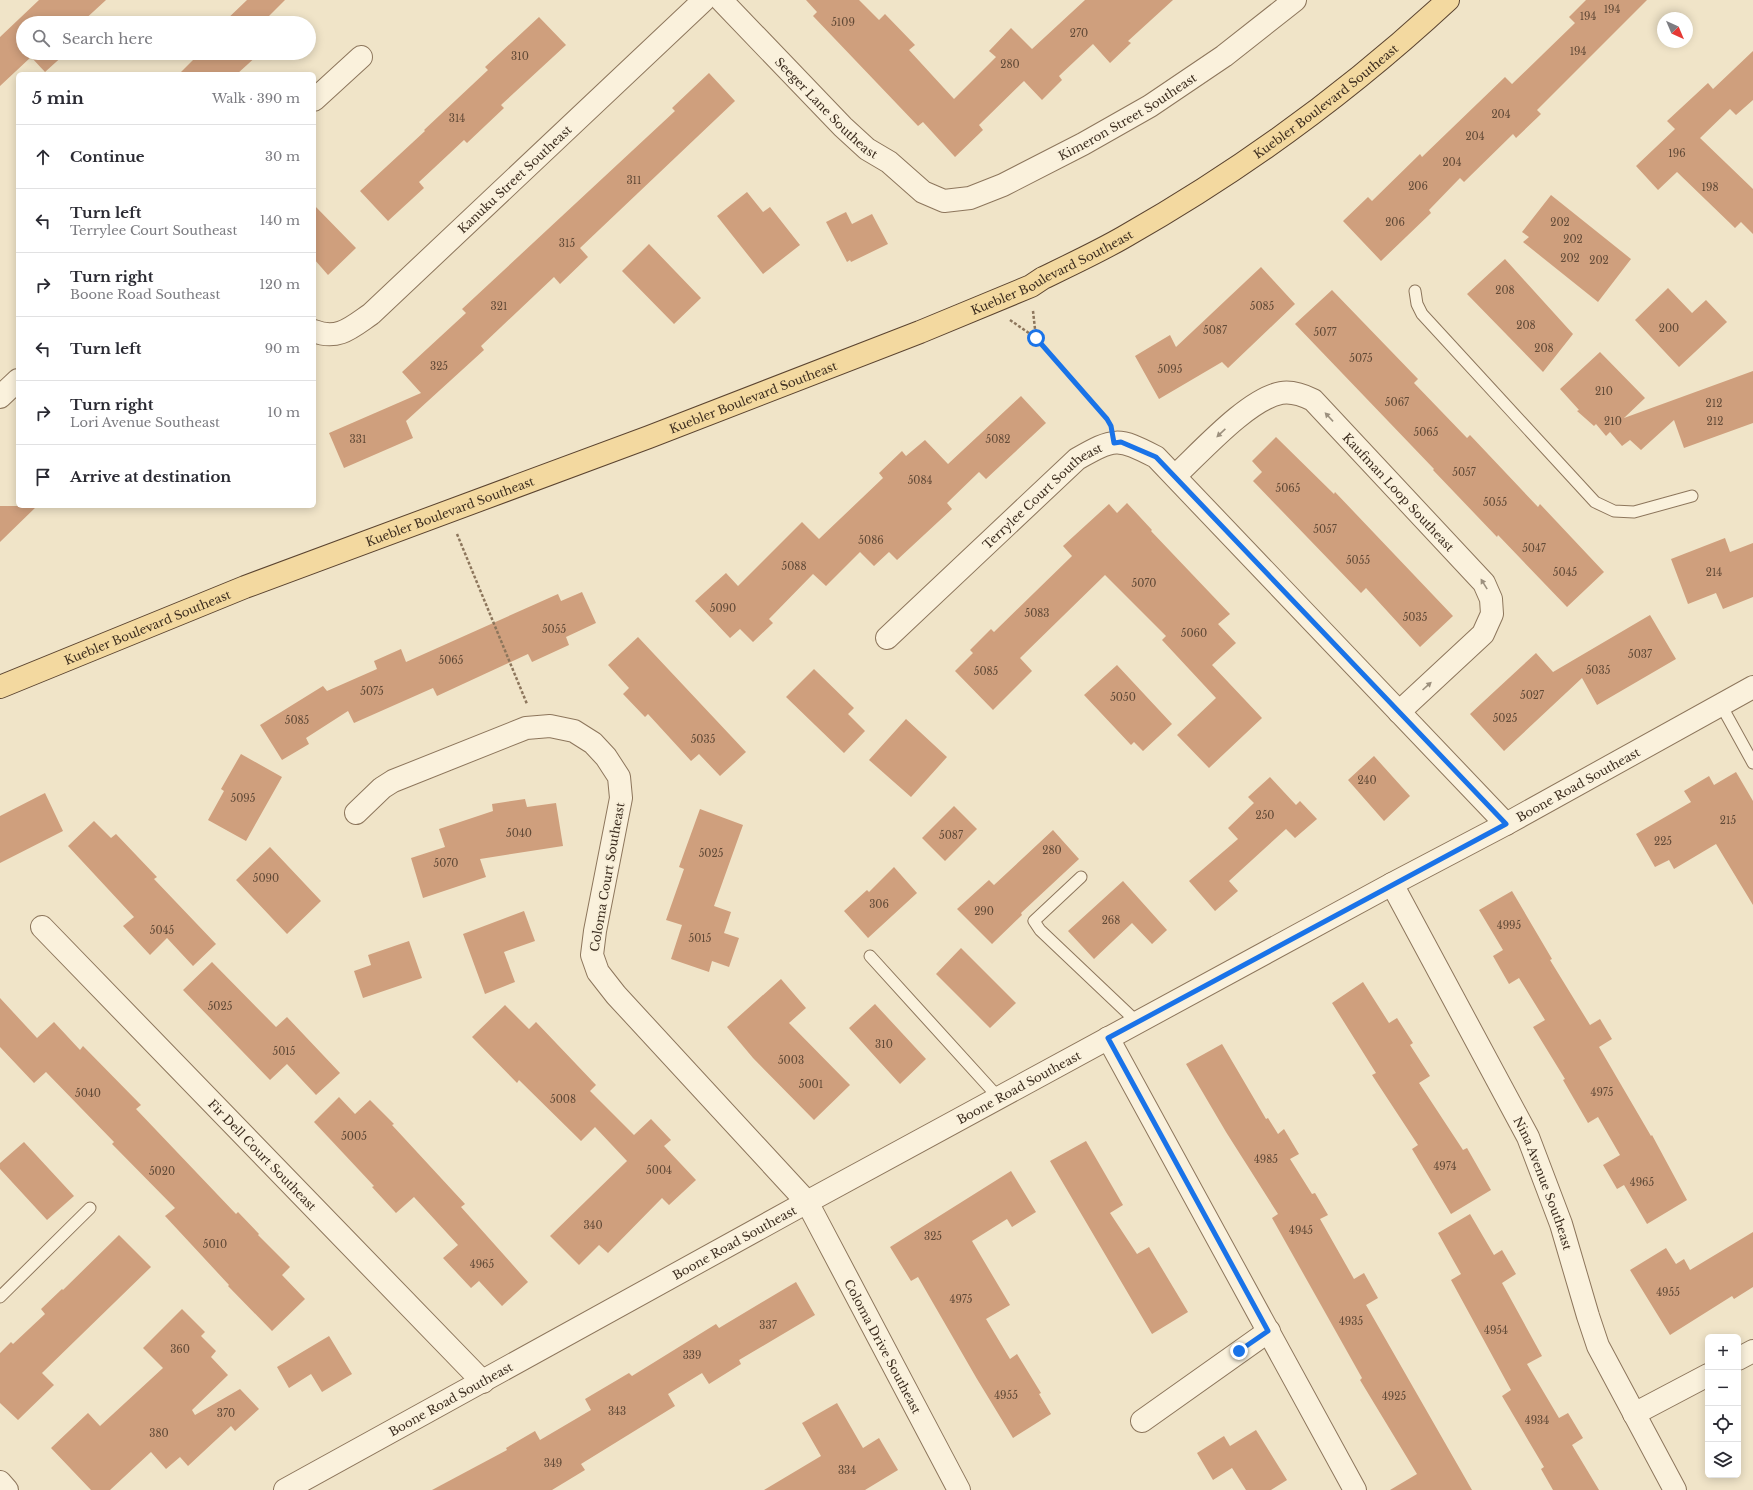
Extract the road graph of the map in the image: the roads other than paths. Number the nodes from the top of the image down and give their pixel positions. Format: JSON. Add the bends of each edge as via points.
{"nodes":[{"id":1,"x":704,"y":0,"type":"edge"},
{"id":2,"x":720,"y":0,"type":"edge"},
{"id":3,"x":1295,"y":0,"type":"edge"},
{"id":4,"x":1448,"y":0,"type":"edge"},
{"id":5,"x":361,"y":57,"type":"dead end"},
{"id":6,"x":316,"y":98,"type":"edge"},
{"id":7,"x":944,"y":201,"type":"joint"},
{"id":8,"x":1415,"y":291,"type":"dead end"},
{"id":9,"x":316,"y":332,"type":"edge"},
{"id":10,"x":16,"y":382,"type":"edge"},
{"id":11,"x":0,"y":397,"type":"edge"},
{"id":12,"x":1175,"y":476,"type":"junction"},
{"id":13,"x":1692,"y":496,"type":"dead end"},
{"id":14,"x":887,"y":638,"type":"dead end"},
{"id":15,"x":0,"y":687,"type":"edge"},
{"id":16,"x":1753,"y":687,"type":"edge"},
{"id":17,"x":1722,"y":705,"type":"junction"},
{"id":18,"x":1399,"y":712,"type":"junction"},
{"id":19,"x":1753,"y":763,"type":"edge"},
{"id":20,"x":356,"y":813,"type":"dead end"},
{"id":21,"x":1506,"y":824,"type":"junction"},
{"id":22,"x":1081,"y":877,"type":"dead end"},
{"id":23,"x":1392,"y":884,"type":"junction"},
{"id":24,"x":42,"y":927,"type":"dead end"},
{"id":25,"x":870,"y":956,"type":"dead end"},
{"id":26,"x":1138,"y":1022,"type":"junction"},
{"id":27,"x":1108,"y":1038,"type":"junction"},
{"id":28,"x":999,"y":1098,"type":"junction"},
{"id":29,"x":807,"y":1202,"type":"junction"},
{"id":30,"x":90,"y":1208,"type":"dead end"},
{"id":31,"x":0,"y":1297,"type":"edge"},
{"id":32,"x":1268,"y":1331,"type":"junction"},
{"id":33,"x":1753,"y":1351,"type":"edge"},
{"id":34,"x":1741,"y":1357,"type":"edge"},
{"id":35,"x":1705,"y":1377,"type":"edge"},
{"id":36,"x":483,"y":1382,"type":"junction"},
{"id":37,"x":1634,"y":1414,"type":"junction"},
{"id":38,"x":1142,"y":1420,"type":"dead end"},
{"id":39,"x":0,"y":1482,"type":"edge"},
{"id":40,"x":7,"y":1490,"type":"edge"},
{"id":41,"x":285,"y":1490,"type":"edge"},
{"id":42,"x":959,"y":1490,"type":"edge"},
{"id":43,"x":1355,"y":1490,"type":"edge"},
{"id":44,"x":1675,"y":1490,"type":"edge"}],
"edges":[{"from":1,"to":9,"type":"street","name":"Kanuku Street Southeast","via":[[371,314],[346,332],[324,335]]},
{"from":2,"to":7,"type":"street","name":"Seeger Lane Southeast","via":[[867,149],[889,162],[923,192]]},
{"from":3,"to":7,"type":"street","name":"Kimeron Street Southeast","via":[[1224,56],[1150,106],[1003,186],[970,198]]},
{"from":4,"to":15,"type":"main road","name":"Kuebler Boulevard Southeast","via":[[1373,66],[1252,156],[1124,237],[1031,286],[663,432],[246,587]]},
{"from":5,"to":6,"type":"street"},
{"from":8,"to":13,"type":"lane","via":[[1422,314],[1595,502],[1614,511],[1634,512]]},
{"from":10,"to":11,"type":"street"},
{"from":12,"to":14,"type":"street","name":"Terrylee Court Southeast","via":[[1156,457],[1121,442],[1103,444],[1077,459]]},
{"from":12,"to":18,"type":"street","name":"Terrylee Court Southeast"},
{"from":18,"to":12,"type":"street","name":"Kaufman Loop Southeast","one_way":true,"via":[[1483,634],[1492,614],[1491,599],[1484,583],[1313,400],[1299,394],[1282,393],[1267,397],[1246,410]]},
{"from":16,"to":17,"type":"street","name":"Boone Road Southeast"},
{"from":17,"to":19,"type":"lane"},
{"from":17,"to":21,"type":"street","name":"Boone Road Southeast"},
{"from":18,"to":21,"type":"street","name":"Terrylee Court Southeast"},
{"from":20,"to":29,"type":"street","name":"Coloma Court Southeast","via":[[393,781],[526,728],[550,726],[574,731],[593,743],[620,777],[621,798],[595,931],[592,955],[598,972],[616,995]]},
{"from":21,"to":23,"type":"street","name":"Boone Road Southeast"},
{"from":22,"to":26,"type":"lane","via":[[1034,921],[1040,930]]},
{"from":23,"to":26,"type":"street","name":"Boone Road Southeast"},
{"from":23,"to":37,"type":"street","name":"Nina Avenue Southeast","via":[[1528,1137],[1561,1224],[1598,1346]]},
{"from":24,"to":36,"type":"street","name":"Fir Dell Court Southeast"},
{"from":25,"to":28,"type":"lane"},
{"from":26,"to":27,"type":"street","name":"Boone Road Southeast"},
{"from":27,"to":28,"type":"street","name":"Boone Road Southeast"},
{"from":27,"to":32,"type":"street"},
{"from":28,"to":29,"type":"street","name":"Boone Road Southeast"},
{"from":29,"to":36,"type":"street","name":"Boone Road Southeast"},
{"from":29,"to":42,"type":"street","name":"Coloma Drive Southeast"},
{"from":30,"to":31,"type":"lane"},
{"from":32,"to":38,"type":"street"},
{"from":32,"to":43,"type":"street"},
{"from":33,"to":34,"type":"street"},
{"from":35,"to":37,"type":"street"},
{"from":36,"to":41,"type":"street","name":"Boone Road Southeast"},
{"from":37,"to":44,"type":"street","name":"Nina Avenue Southeast"},
{"from":39,"to":40,"type":"street"}]}
